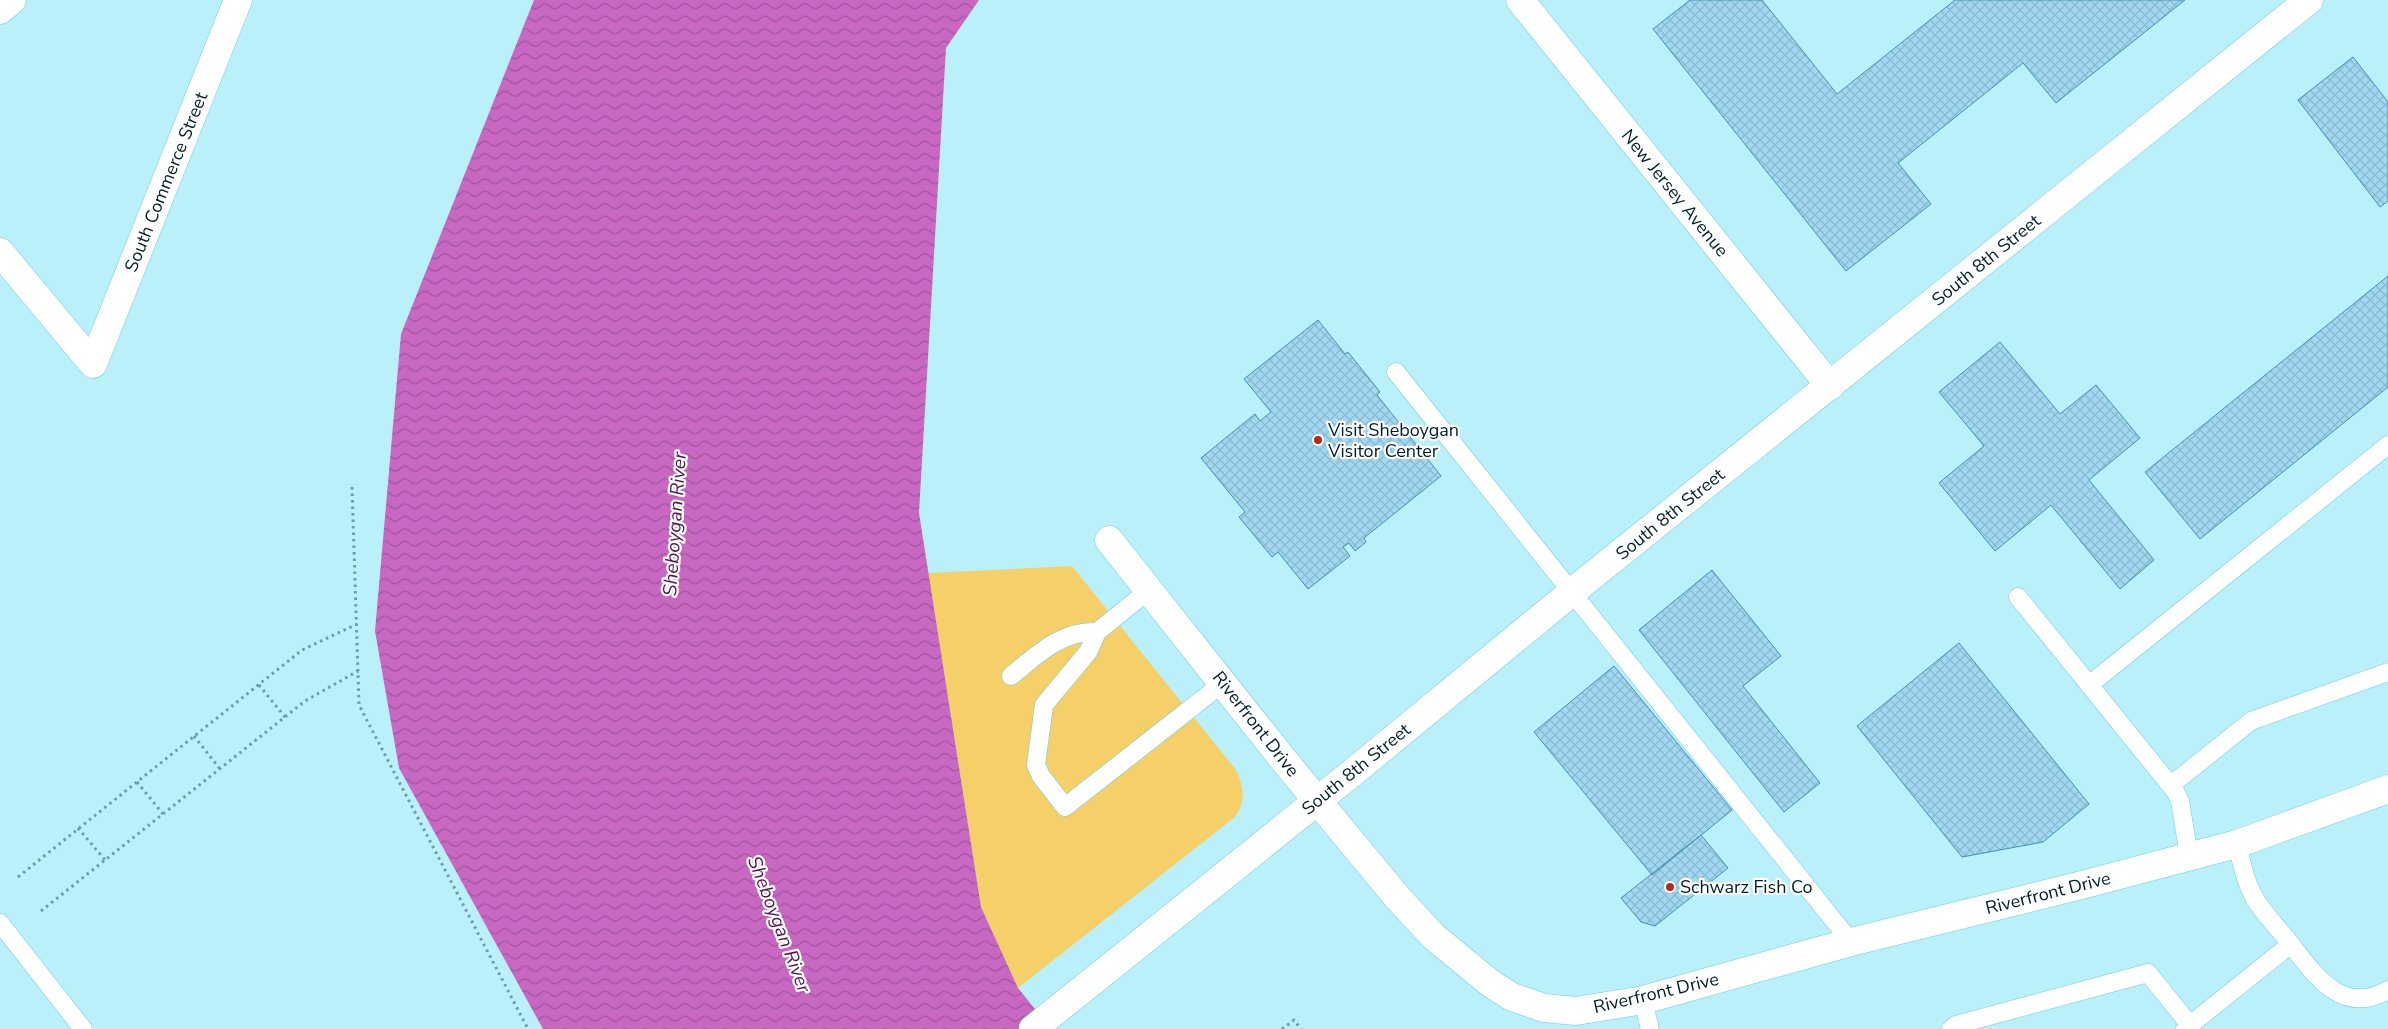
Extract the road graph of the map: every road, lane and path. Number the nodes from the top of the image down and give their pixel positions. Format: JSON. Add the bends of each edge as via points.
{"nodes":[{"id":1,"x":12,"y":0,"type":"edge"},
{"id":2,"x":238,"y":0,"type":"edge"},
{"id":3,"x":1520,"y":0,"type":"edge"},
{"id":4,"x":2308,"y":0,"type":"edge"},
{"id":5,"x":0,"y":10,"type":"edge"},
{"id":6,"x":0,"y":252,"type":"edge"},
{"id":7,"x":1396,"y":372,"type":"dead end"},
{"id":8,"x":1830,"y":386,"type":"junction"},
{"id":9,"x":2388,"y":445,"type":"edge"},
{"id":10,"x":352,"y":487,"type":"dead end"},
{"id":11,"x":1109,"y":540,"type":"dead end"},
{"id":12,"x":1149,"y":590,"type":"junction"},
{"id":13,"x":1572,"y":592,"type":"junction"},
{"id":14,"x":2018,"y":597,"type":"dead end"},
{"id":15,"x":357,"y":624,"type":"junction"},
{"id":16,"x":1097,"y":632,"type":"junction"},
{"id":17,"x":358,"y":671,"type":"junction"},
{"id":18,"x":2388,"y":672,"type":"edge"},
{"id":19,"x":1011,"y":676,"type":"dead end"},
{"id":20,"x":1223,"y":683,"type":"junction"},
{"id":21,"x":259,"y":684,"type":"junction"},
{"id":22,"x":2089,"y":684,"type":"junction"},
{"id":23,"x":285,"y":717,"type":"junction"},
{"id":24,"x":194,"y":736,"type":"junction"},
{"id":25,"x":220,"y":769,"type":"junction"},
{"id":26,"x":137,"y":782,"type":"junction"},
{"id":27,"x":2171,"y":785,"type":"junction"},
{"id":28,"x":2388,"y":789,"type":"edge"},
{"id":29,"x":1317,"y":801,"type":"junction"},
{"id":30,"x":163,"y":814,"type":"junction"},
{"id":31,"x":78,"y":828,"type":"junction"},
{"id":32,"x":2237,"y":844,"type":"junction"},
{"id":33,"x":2189,"y":856,"type":"junction"},
{"id":34,"x":105,"y":860,"type":"junction"},
{"id":35,"x":18,"y":877,"type":"dead end"},
{"id":36,"x":41,"y":911,"type":"dead end"},
{"id":37,"x":0,"y":923,"type":"edge"},
{"id":38,"x":1851,"y":942,"type":"junction"},
{"id":39,"x":2291,"y":944,"type":"junction"},
{"id":40,"x":2388,"y":990,"type":"edge"},
{"id":41,"x":1643,"y":1000,"type":"junction"},
{"id":42,"x":2188,"y":1027,"type":"edge"},
{"id":43,"x":83,"y":1029,"type":"edge"},
{"id":44,"x":528,"y":1029,"type":"edge"},
{"id":45,"x":1033,"y":1029,"type":"edge"},
{"id":46,"x":1282,"y":1029,"type":"edge"},
{"id":47,"x":1301,"y":1029,"type":"edge"},
{"id":48,"x":1650,"y":1029,"type":"edge"},
{"id":49,"x":1951,"y":1029,"type":"edge"}],
"edges":[{"from":1,"to":5,"type":"street"},
{"from":2,"to":6,"type":"street","name":"South Commerce Street","via":[[93,364]]},
{"from":3,"to":8,"type":"street","name":"New Jersey Avenue"},
{"from":4,"to":8,"type":"street","name":"South 8th Street"},
{"from":7,"to":13,"type":"lane"},
{"from":8,"to":13,"type":"street","name":"South 8th Street"},
{"from":9,"to":22,"type":"lane"},
{"from":10,"to":15,"type":"path"},
{"from":11,"to":12,"type":"street","name":"Riverfront Drive"},
{"from":12,"to":16,"type":"lane"},
{"from":12,"to":20,"type":"street","name":"Riverfront Drive"},
{"from":13,"to":29,"type":"street","name":"South 8th Street"},
{"from":13,"to":38,"type":"lane"},
{"from":14,"to":22,"type":"lane"},
{"from":15,"to":17,"type":"path"},
{"from":15,"to":21,"type":"path","via":[[302,650]]},
{"from":16,"to":19,"type":"lane","via":[[1084,631],[1057,640]]},
{"from":16,"to":20,"type":"lane","via":[[1075,671],[1047,699],[1041,712],[1036,764],[1065,808]]},
{"from":17,"to":23,"type":"path","via":[[305,701]]},
{"from":17,"to":44,"type":"path","via":[[359,704]]},
{"from":18,"to":27,"type":"lane","via":[[2251,721]]},
{"from":20,"to":29,"type":"street","name":"Riverfront Drive"},
{"from":21,"to":23,"type":"path"},
{"from":21,"to":24,"type":"path"},
{"from":22,"to":27,"type":"lane"},
{"from":23,"to":25,"type":"path"},
{"from":24,"to":25,"type":"path"},
{"from":24,"to":26,"type":"path"},
{"from":25,"to":30,"type":"path"},
{"from":26,"to":30,"type":"path"},
{"from":26,"to":31,"type":"path"},
{"from":27,"to":33,"type":"lane","via":[[2180,801]]},
{"from":28,"to":32,"type":"street","name":"Riverfront Drive"},
{"from":29,"to":41,"type":"street","name":"Riverfront Drive","via":[[1421,923],[1462,960],[1512,997],[1544,1008],[1576,1011]]},
{"from":29,"to":45,"type":"street","name":"South 8th Street"},
{"from":30,"to":34,"type":"path"},
{"from":31,"to":34,"type":"path"},
{"from":31,"to":35,"type":"path"},
{"from":32,"to":33,"type":"street","name":"Riverfront Drive"},
{"from":32,"to":39,"type":"lane","via":[[2252,894]]},
{"from":33,"to":38,"type":"street","name":"Riverfront Drive"},
{"from":34,"to":36,"type":"path"},
{"from":37,"to":43,"type":"lane"},
{"from":38,"to":41,"type":"street","name":"Riverfront Drive"},
{"from":39,"to":40,"type":"lane","via":[[2318,978],[2339,994],[2364,999]]},
{"from":39,"to":42,"type":"lane"},
{"from":41,"to":48,"type":"lane"},
{"from":42,"to":49,"type":"lane","via":[[2148,973]]},
{"from":46,"to":47,"type":"path","via":[[1294,1020]]}]}
